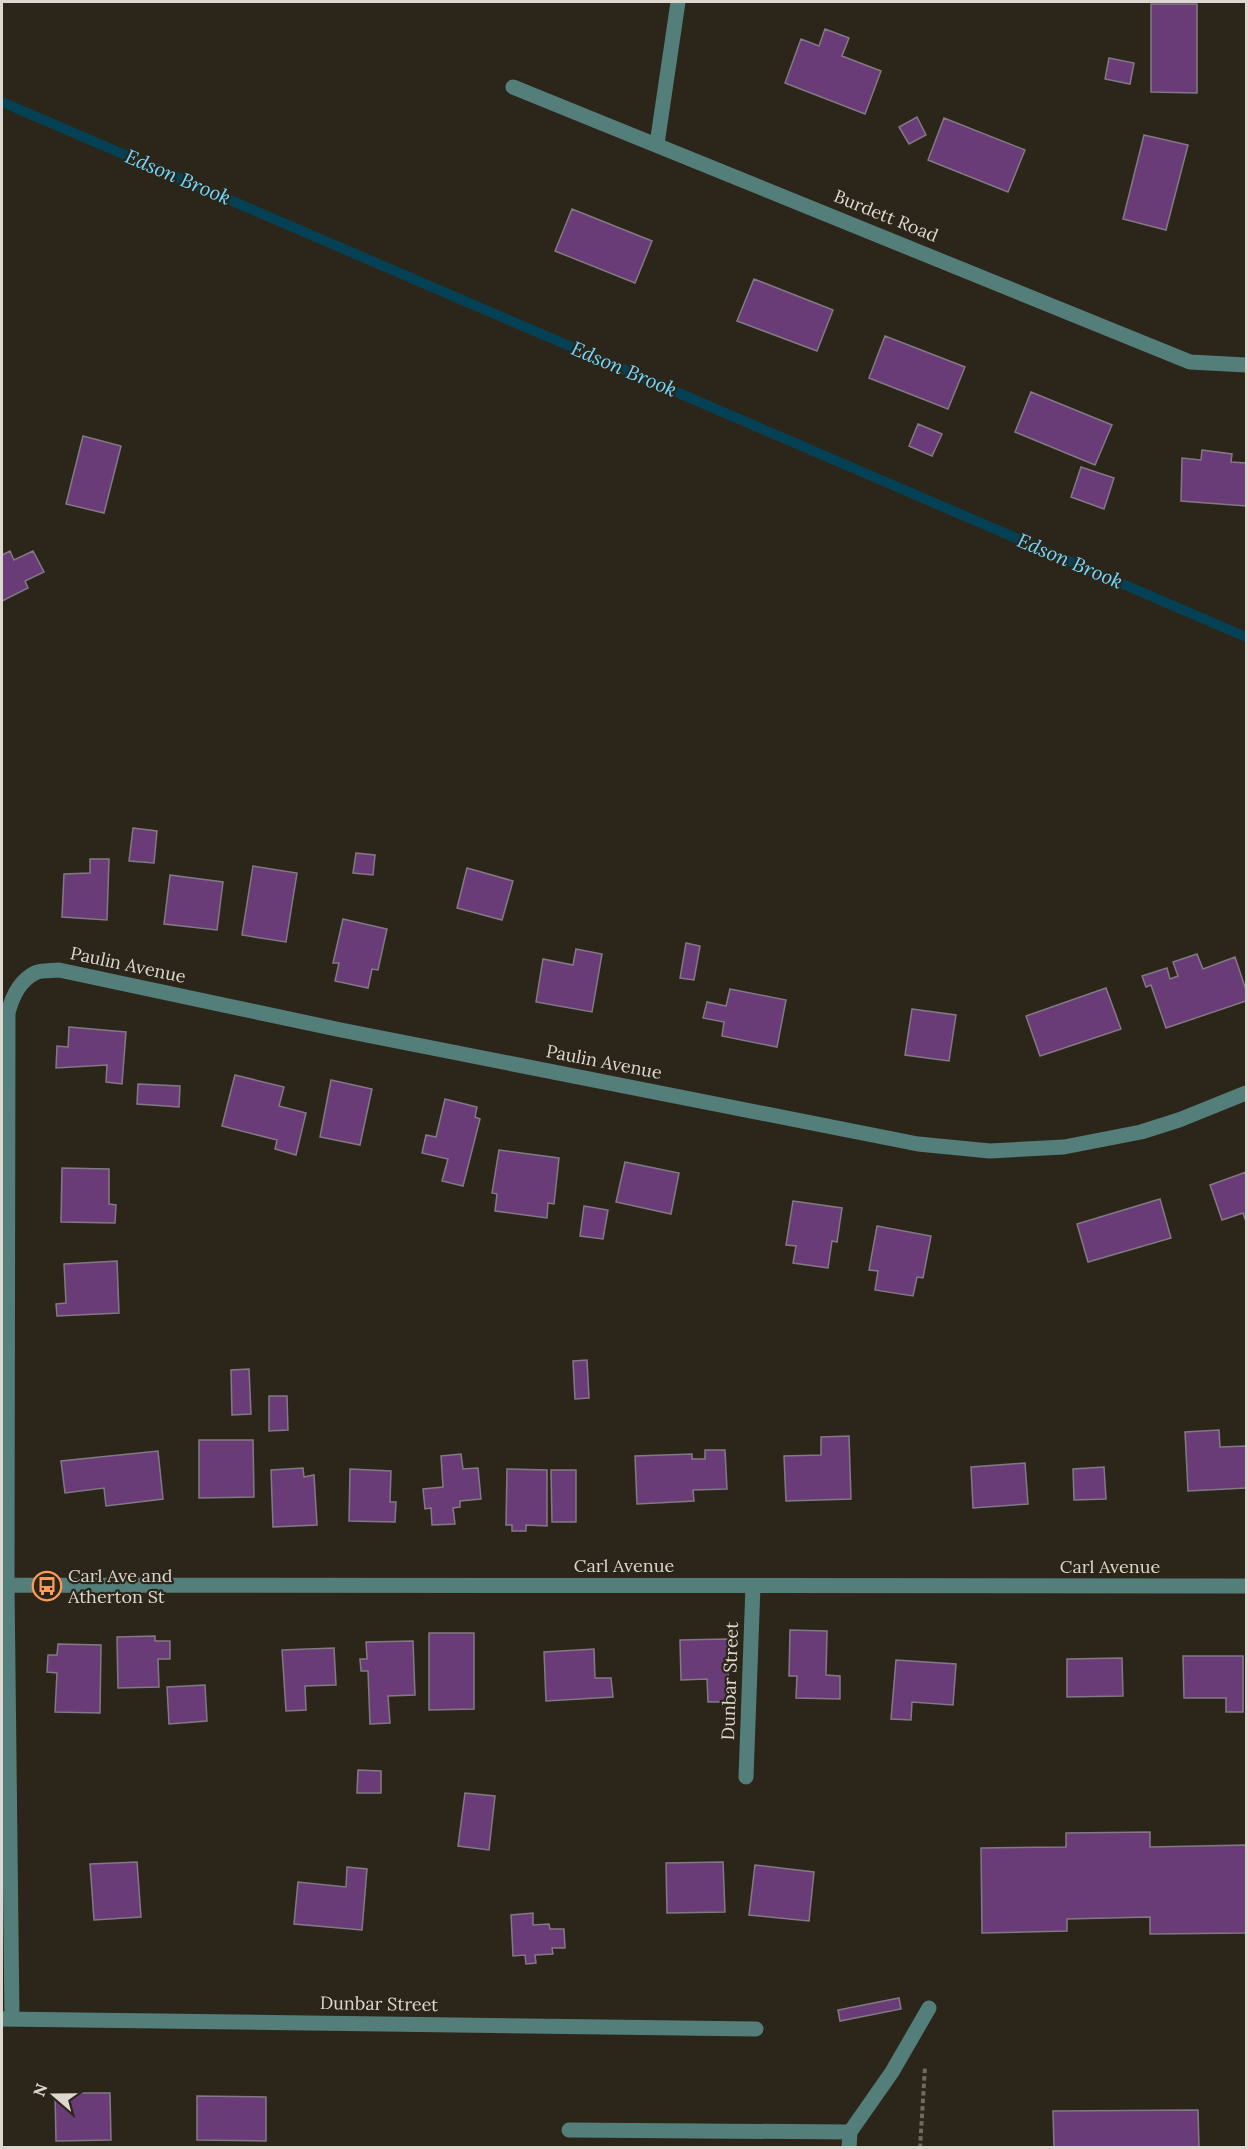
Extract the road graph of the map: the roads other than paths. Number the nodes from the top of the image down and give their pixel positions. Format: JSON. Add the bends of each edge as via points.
{"nodes":[{"id":1,"x":678,"y":2,"type":"edge"},
{"id":2,"x":513,"y":87,"type":"dead end"},
{"id":3,"x":657,"y":144,"type":"junction"},
{"id":4,"x":1246,"y":365,"type":"edge"},
{"id":5,"x":5,"y":1047,"type":"edge"},
{"id":6,"x":1246,"y":1093,"type":"edge"},
{"id":7,"x":4,"y":1585,"type":"edge"},
{"id":8,"x":753,"y":1586,"type":"junction"},
{"id":9,"x":1246,"y":1586,"type":"edge"},
{"id":10,"x":747,"y":1777,"type":"dead end"},
{"id":11,"x":929,"y":2008,"type":"dead end"},
{"id":12,"x":7,"y":2019,"type":"edge"},
{"id":13,"x":756,"y":2029,"type":"dead end"},
{"id":14,"x":569,"y":2130,"type":"dead end"},
{"id":15,"x":850,"y":2140,"type":"edge"}],
"edges":[{"from":1,"to":3,"type":"street"},
{"from":2,"to":3,"type":"street","name":"Burdett Road"},
{"from":3,"to":4,"type":"street","name":"Burdett Road","via":[[1190,362]]},
{"from":5,"to":6,"type":"street","name":"Paulin Avenue","via":[[8,1013],[18,988],[36,972],[59,970],[918,1144],[990,1150],[1064,1147],[1141,1132]]},
{"from":5,"to":7,"type":"street","name":"Paulin Avenue"},
{"from":7,"to":8,"type":"street","name":"Carl Avenue"},
{"from":7,"to":12,"type":"street","name":"Paulin Avenue"},
{"from":8,"to":9,"type":"street","name":"Carl Avenue"},
{"from":8,"to":10,"type":"street","name":"Dunbar Street"},
{"from":11,"to":15,"type":"street"},
{"from":12,"to":13,"type":"street","name":"Dunbar Street"},
{"from":14,"to":15,"type":"street"}]}
